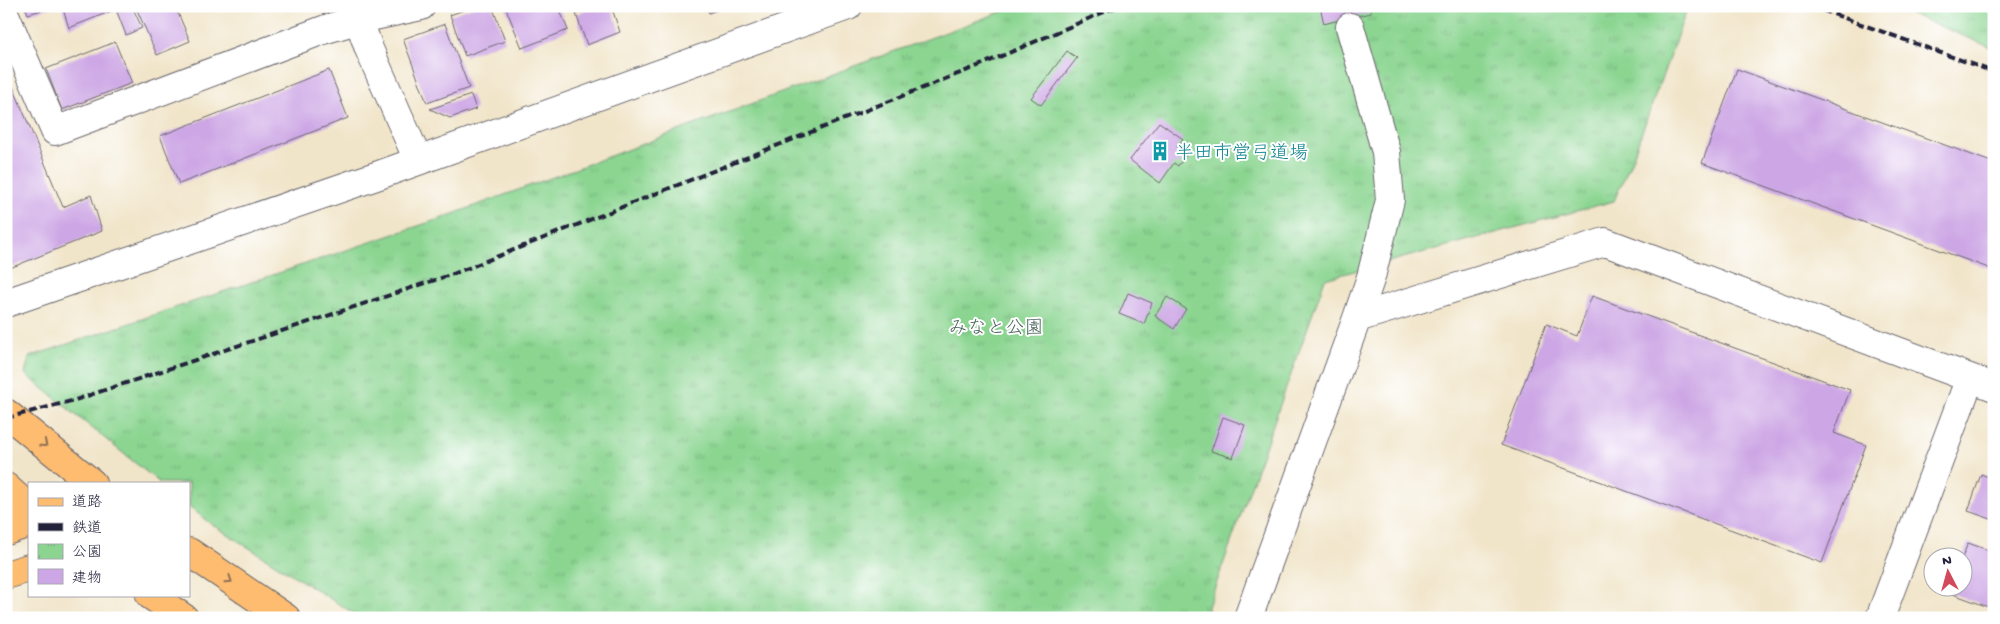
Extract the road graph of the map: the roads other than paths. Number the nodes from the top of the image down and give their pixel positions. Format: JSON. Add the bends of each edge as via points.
{"nodes":[{"id":1,"x":421,"y":6,"type":"edge"},
{"id":2,"x":848,"y":6,"type":"edge"},
{"id":3,"x":357,"y":13,"type":"edge"},
{"id":4,"x":802,"y":14,"type":"edge"},
{"id":5,"x":6,"y":17,"type":"edge"},
{"id":6,"x":1350,"y":27,"type":"dead end"},
{"id":7,"x":418,"y":160,"type":"junction"},
{"id":8,"x":6,"y":304,"type":"edge"},
{"id":9,"x":1357,"y":318,"type":"junction"},
{"id":10,"x":1982,"y":383,"type":"edge"},
{"id":11,"x":6,"y":413,"type":"edge"},
{"id":12,"x":91,"y":482,"type":"edge"},
{"id":13,"x":6,"y":487,"type":"edge"},
{"id":14,"x":28,"y":507,"type":"edge"},
{"id":15,"x":28,"y":523,"type":"edge"},
{"id":16,"x":6,"y":531,"type":"edge"},
{"id":17,"x":190,"y":553,"type":"edge"},
{"id":18,"x":28,"y":568,"type":"edge"},
{"id":19,"x":6,"y":575,"type":"edge"},
{"id":20,"x":151,"y":596,"type":"edge"},
{"id":21,"x":184,"y":618,"type":"edge"},
{"id":22,"x":286,"y":618,"type":"edge"},
{"id":23,"x":1248,"y":618,"type":"edge"},
{"id":24,"x":1880,"y":618,"type":"edge"}],
"edges":[{"from":1,"to":3,"type":"street"},
{"from":2,"to":4,"type":"street"},
{"from":3,"to":5,"type":"street","via":[[326,29],[55,131]]},
{"from":3,"to":7,"type":"street","via":[[369,49]]},
{"from":4,"to":7,"type":"street"},
{"from":6,"to":9,"type":"street","via":[[1386,152],[1390,200]]},
{"from":7,"to":8,"type":"street"},
{"from":9,"to":10,"type":"street","via":[[1605,242]]},
{"from":9,"to":23,"type":"street"},
{"from":10,"to":24,"type":"street"},
{"from":11,"to":12,"type":"main road","one_way":true},
{"from":13,"to":14,"type":"main road"},
{"from":15,"to":16,"type":"main road"},
{"from":17,"to":22,"type":"main road","one_way":true},
{"from":18,"to":19,"type":"main road"},
{"from":20,"to":21,"type":"main road"}]}
